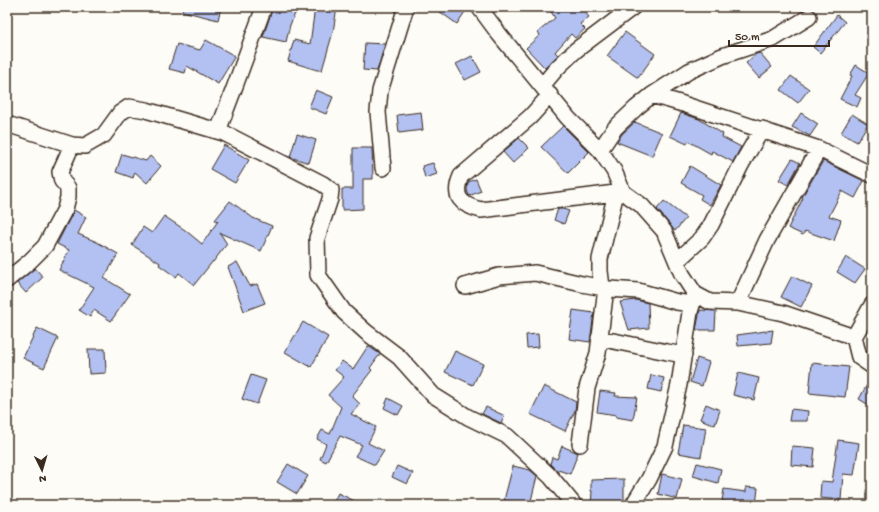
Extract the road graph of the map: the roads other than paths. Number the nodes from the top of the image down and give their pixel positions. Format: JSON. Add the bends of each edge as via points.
{"nodes":[{"id":1,"x":264,"y":7,"type":"edge"},
{"id":2,"x":406,"y":7,"type":"edge"},
{"id":3,"x":479,"y":7,"type":"edge"},
{"id":4,"x":633,"y":7,"type":"edge"},
{"id":5,"x":809,"y":17,"type":"dead end"},
{"id":6,"x":546,"y":90,"type":"junction"},
{"id":7,"x":652,"y":95,"type":"junction"},
{"id":8,"x":7,"y":124,"type":"edge"},
{"id":9,"x":762,"y":129,"type":"junction"},
{"id":10,"x":218,"y":131,"type":"junction"},
{"id":11,"x":72,"y":145,"type":"junction"},
{"id":12,"x":819,"y":149,"type":"junction"},
{"id":13,"x":600,"y":150,"type":"junction"},
{"id":14,"x":383,"y":168,"type":"dead end"},
{"id":15,"x":872,"y":175,"type":"edge"},
{"id":16,"x":620,"y":192,"type":"junction"},
{"id":17,"x":677,"y":261,"type":"junction"},
{"id":18,"x":7,"y":280,"type":"edge"},
{"id":19,"x":465,"y":286,"type":"dead end"},
{"id":20,"x":604,"y":287,"type":"junction"},
{"id":21,"x":694,"y":299,"type":"junction"},
{"id":22,"x":738,"y":303,"type":"junction"},
{"id":23,"x":872,"y":305,"type":"edge"},
{"id":24,"x":854,"y":337,"type":"junction"},
{"id":25,"x":599,"y":338,"type":"junction"},
{"id":26,"x":684,"y":355,"type":"junction"},
{"id":27,"x":872,"y":366,"type":"edge"},
{"id":28,"x":580,"y":444,"type":"dead end"},
{"id":29,"x":574,"y":505,"type":"edge"},
{"id":30,"x":633,"y":505,"type":"edge"}],
"edges":[{"from":1,"to":10,"type":"street"},
{"from":2,"to":14,"type":"street","via":[[380,91],[378,112]]},
{"from":3,"to":6,"type":"street"},
{"from":4,"to":6,"type":"street","via":[[576,50],[557,68]]},
{"from":5,"to":7,"type":"street","via":[[774,39],[722,56],[689,71]]},
{"from":6,"to":13,"type":"street","via":[[568,118]]},
{"from":6,"to":16,"type":"street","via":[[530,117],[461,176],[457,187],[459,198],[469,207],[481,210]]},
{"from":7,"to":9,"type":"street"},
{"from":7,"to":13,"type":"street","via":[[615,128]]},
{"from":8,"to":11,"type":"street"},
{"from":9,"to":12,"type":"street"},
{"from":9,"to":17,"type":"street","via":[[740,165],[711,225],[702,238]]},
{"from":10,"to":11,"type":"street","via":[[129,107],[120,113],[104,135],[85,146]]},
{"from":10,"to":29,"type":"street","via":[[324,184],[331,190],[317,238],[318,274],[344,312],[399,357],[433,395],[468,417],[507,436],[552,477]]},
{"from":11,"to":18,"type":"street","via":[[60,172],[62,181],[68,188],[65,209],[45,246]]},
{"from":12,"to":15,"type":"street"},
{"from":12,"to":22,"type":"street","via":[[767,240]]},
{"from":13,"to":16,"type":"street","via":[[614,171]]},
{"from":16,"to":17,"type":"street","via":[[641,205],[664,230]]},
{"from":16,"to":20,"type":"street","via":[[600,259]]},
{"from":17,"to":21,"type":"street"},
{"from":19,"to":20,"type":"street","via":[[498,276],[535,272]]},
{"from":20,"to":21,"type":"street","via":[[638,291],[677,302]]},
{"from":20,"to":25,"type":"street"},
{"from":21,"to":22,"type":"street"},
{"from":21,"to":26,"type":"street"},
{"from":22,"to":24,"type":"street","via":[[783,313]]},
{"from":23,"to":24,"type":"street"},
{"from":24,"to":27,"type":"street","via":[[859,357]]},
{"from":25,"to":26,"type":"street"},
{"from":25,"to":28,"type":"street","via":[[598,353],[587,388]]},
{"from":26,"to":30,"type":"street","via":[[665,446]]}]}
